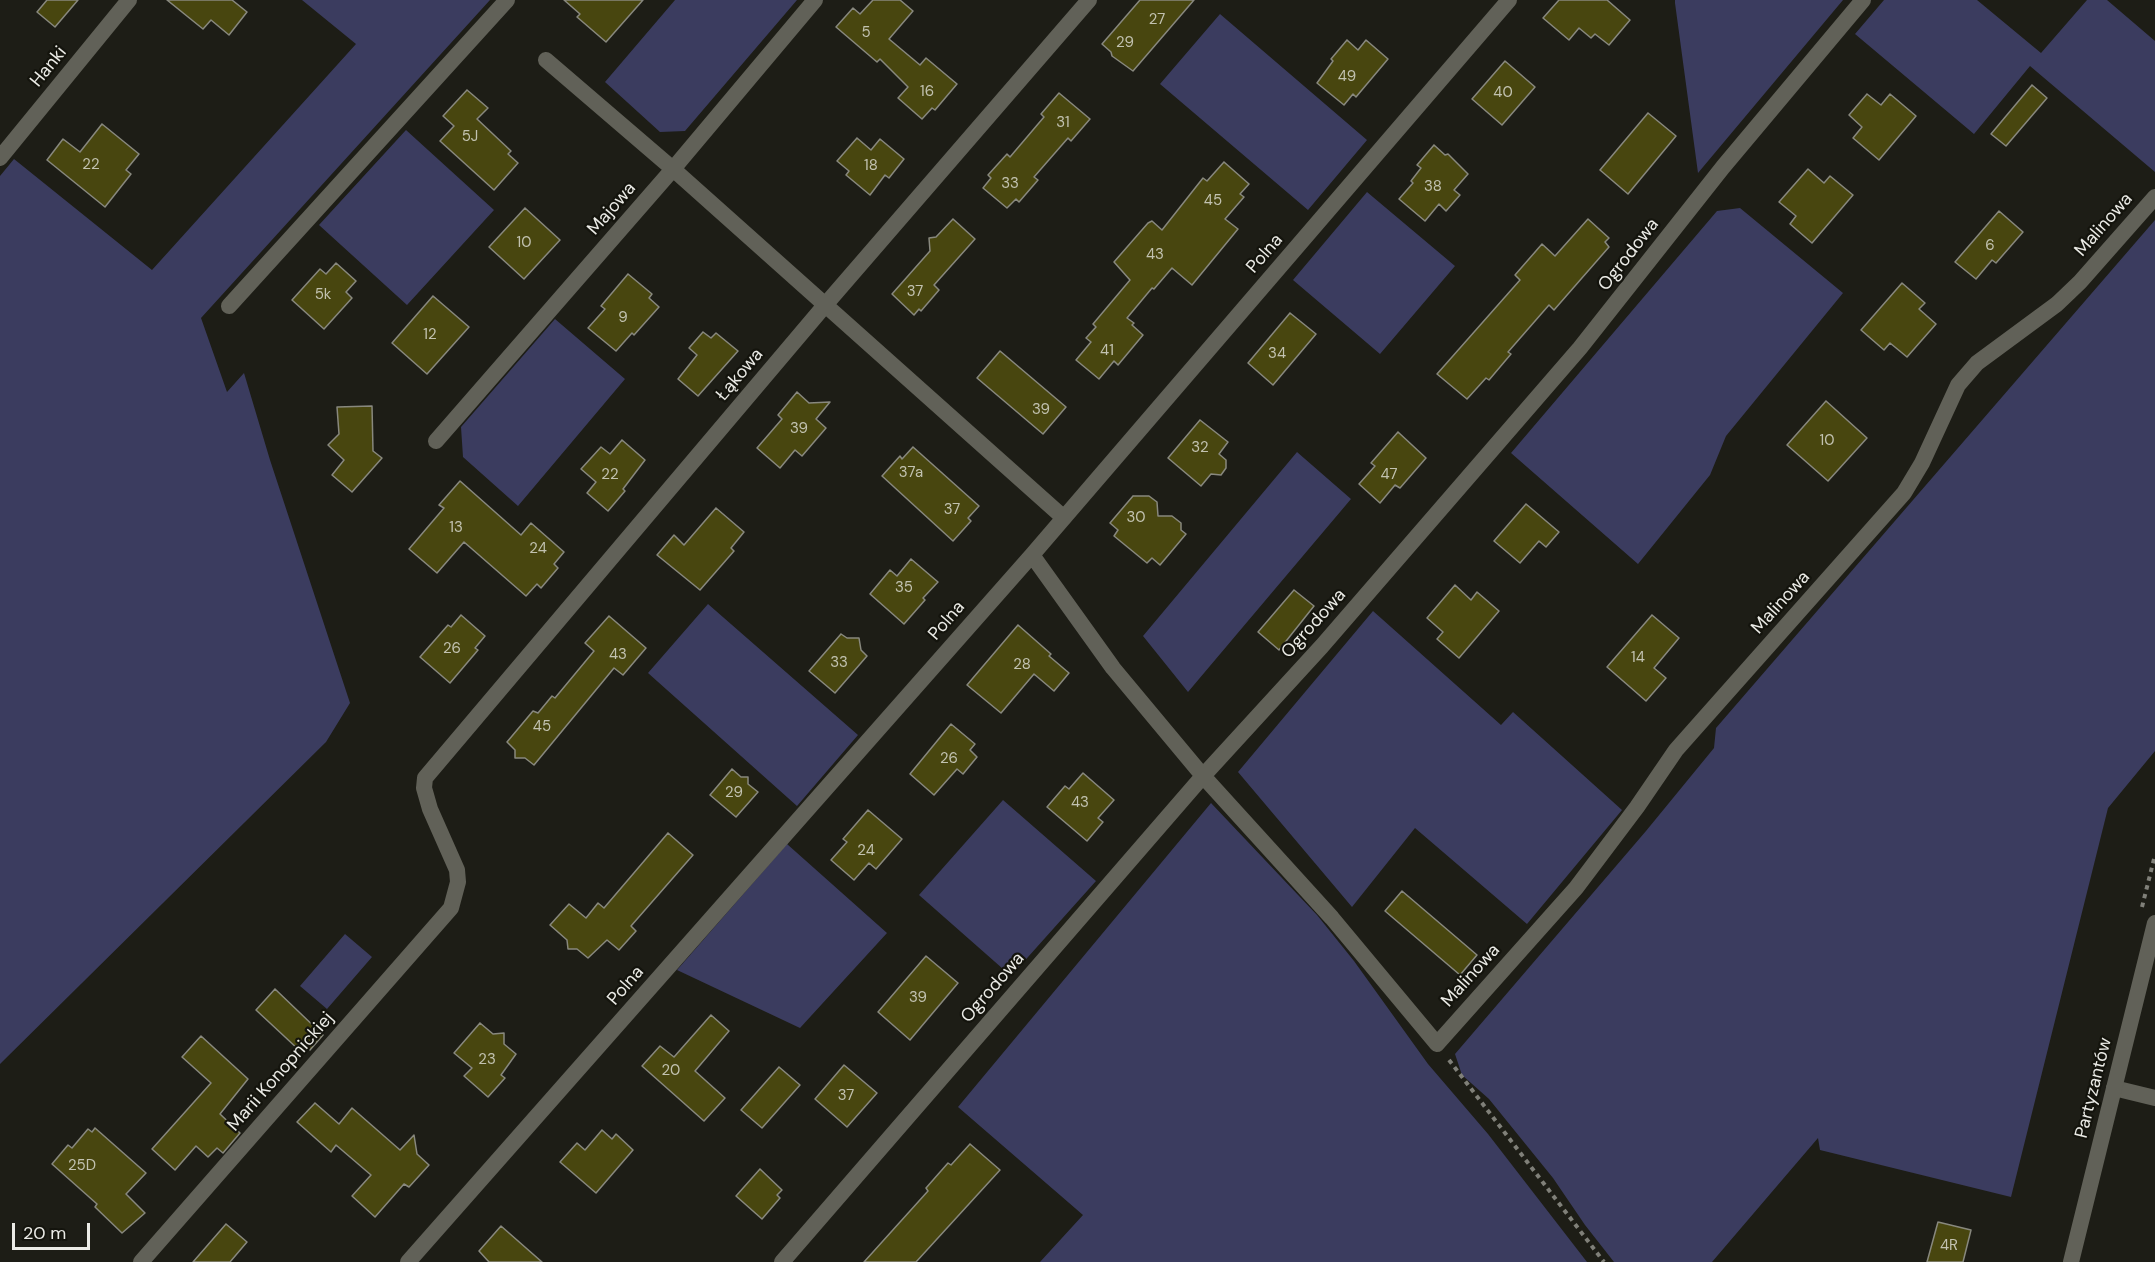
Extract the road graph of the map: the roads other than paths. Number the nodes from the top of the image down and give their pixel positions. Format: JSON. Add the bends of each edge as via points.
{"nodes":[{"id":1,"x":129,"y":0,"type":"edge"},
{"id":2,"x":507,"y":0,"type":"edge"},
{"id":3,"x":815,"y":0,"type":"edge"},
{"id":4,"x":1089,"y":0,"type":"edge"},
{"id":5,"x":1509,"y":0,"type":"edge"},
{"id":6,"x":1863,"y":0,"type":"edge"},
{"id":7,"x":546,"y":60,"type":"dead end"},
{"id":8,"x":0,"y":158,"type":"edge"},
{"id":9,"x":673,"y":169,"type":"junction"},
{"id":10,"x":2155,"y":196,"type":"edge"},
{"id":11,"x":826,"y":304,"type":"junction"},
{"id":12,"x":229,"y":306,"type":"dead end"},
{"id":13,"x":436,"y":441,"type":"dead end"},
{"id":14,"x":1064,"y":518,"type":"junction"},
{"id":15,"x":1032,"y":555,"type":"junction"},
{"id":16,"x":1203,"y":776,"type":"junction"},
{"id":17,"x":450,"y":908,"type":"joint"},
{"id":18,"x":2155,"y":923,"type":"edge"},
{"id":19,"x":2114,"y":1088,"type":"junction"},
{"id":20,"x":2155,"y":1098,"type":"edge"},
{"id":21,"x":141,"y":1262,"type":"edge"},
{"id":22,"x":408,"y":1262,"type":"edge"},
{"id":23,"x":782,"y":1262,"type":"edge"},
{"id":24,"x":2071,"y":1262,"type":"edge"}],
"edges":[{"from":1,"to":8,"type":"street","name":"Hanki"},
{"from":2,"to":12,"type":"street"},
{"from":3,"to":9,"type":"street","name":"Majowa"},
{"from":4,"to":11,"type":"street","name":"Łąkowa"},
{"from":5,"to":14,"type":"street","name":"Polna"},
{"from":6,"to":16,"type":"street","name":"Ogrodowa","via":[[1723,167],[1580,348],[1322,646]]},
{"from":7,"to":9,"type":"street"},
{"from":9,"to":11,"type":"street"},
{"from":9,"to":13,"type":"street","name":"Majowa"},
{"from":10,"to":16,"type":"street","name":"Malinowa","via":[[2080,282],[2057,304],[1977,363],[1958,385],[1904,493],[1676,750],[1576,888],[1437,1044],[1332,918]]},
{"from":11,"to":14,"type":"street"},
{"from":11,"to":17,"type":"street","name":"Łąkowa","via":[[425,778],[430,809],[457,870],[456,895]]},
{"from":14,"to":15,"type":"street","name":"Polna"},
{"from":15,"to":16,"type":"street","via":[[1113,668]]},
{"from":15,"to":22,"type":"street","name":"Polna"},
{"from":16,"to":23,"type":"street","name":"Ogrodowa"},
{"from":17,"to":21,"type":"street","name":"Marii Konopnickiej"},
{"from":18,"to":19,"type":"street","name":"Partyzantów"},
{"from":19,"to":20,"type":"street"},
{"from":19,"to":24,"type":"street","name":"Partyzantów"}]}
